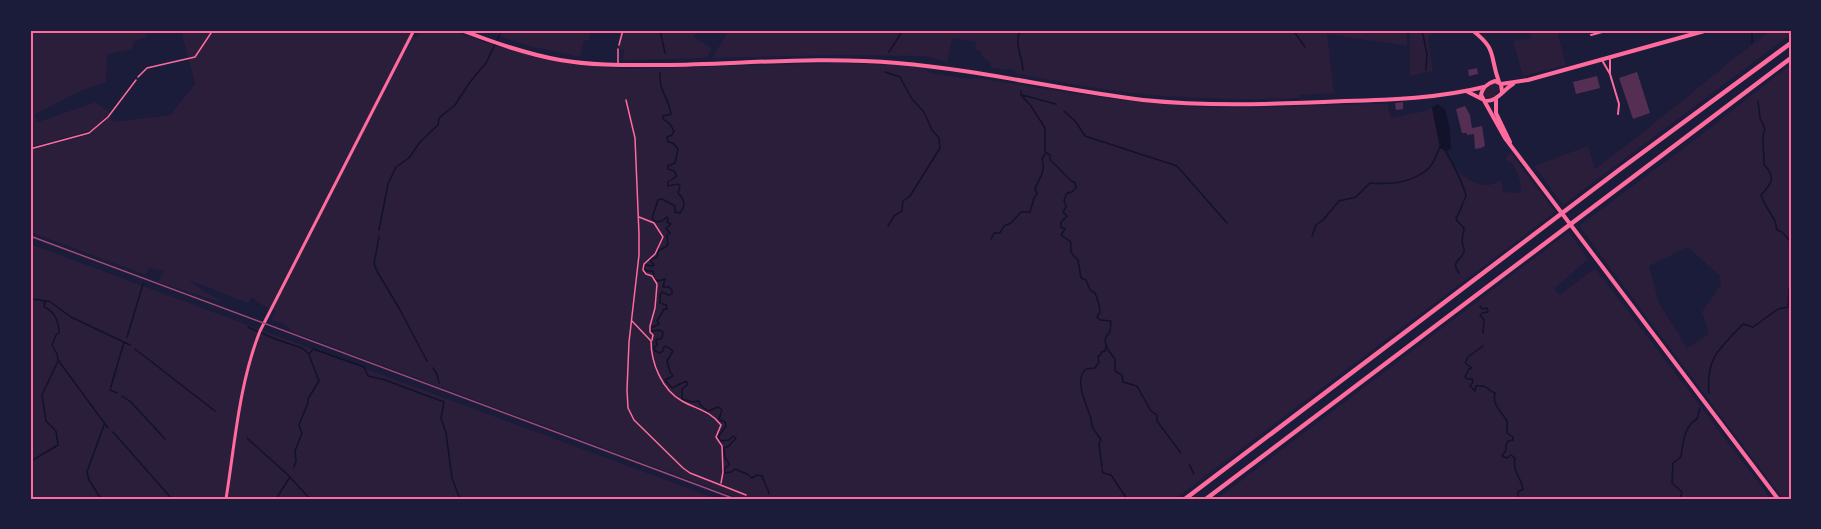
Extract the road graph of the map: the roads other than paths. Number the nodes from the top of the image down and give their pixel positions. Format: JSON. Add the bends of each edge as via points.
{"nodes":[{"id":1,"x":213,"y":30,"type":"edge"},
{"id":2,"x":414,"y":30,"type":"edge"},
{"id":3,"x":461,"y":30,"type":"edge"},
{"id":4,"x":1472,"y":30,"type":"edge"},
{"id":5,"x":1708,"y":30,"type":"edge"},
{"id":6,"x":1606,"y":31,"type":"edge"},
{"id":7,"x":1597,"y":32,"type":"edge"},
{"id":8,"x":1591,"y":35,"type":"dead end"},
{"id":9,"x":1791,"y":44,"type":"edge"},
{"id":10,"x":618,"y":49,"type":"road end"},
{"id":11,"x":1610,"y":58,"type":"junction"},
{"id":12,"x":1791,"y":58,"type":"edge"},
{"id":13,"x":1602,"y":60,"type":"junction"},
{"id":14,"x":618,"y":65,"type":"junction"},
{"id":15,"x":1495,"y":71,"type":"junction"},
{"id":16,"x":1610,"y":74,"type":"junction"},
{"id":17,"x":138,"y":77,"type":"road end"},
{"id":18,"x":1491,"y":82,"type":"junction"},
{"id":19,"x":1500,"y":83,"type":"junction"},
{"id":20,"x":1514,"y":83,"type":"junction"},
{"id":21,"x":1484,"y":87,"type":"junction"},
{"id":22,"x":1468,"y":92,"type":"junction"},
{"id":23,"x":1502,"y":92,"type":"junction"},
{"id":24,"x":1496,"y":98,"type":"junction"},
{"id":25,"x":1483,"y":100,"type":"junction"},
{"id":26,"x":1618,"y":114,"type":"dead end"},
{"id":27,"x":1513,"y":148,"type":"junction"},
{"id":28,"x":226,"y":499,"type":"edge"},
{"id":29,"x":1185,"y":499,"type":"edge"},
{"id":30,"x":1206,"y":499,"type":"edge"},
{"id":31,"x":1778,"y":499,"type":"edge"}],
"edges":[{"from":1,"to":17,"type":"lane","via":[[195,57],[147,68]]},
{"from":2,"to":28,"type":"street","via":[[255,345],[245,380]]},
{"from":3,"to":14,"type":"main road","via":[[560,60]]},
{"from":4,"to":15,"type":"main road","via":[[1492,50]]},
{"from":5,"to":11,"type":"main road"},
{"from":6,"to":7,"type":"street"},
{"from":7,"to":8,"type":"street"},
{"from":9,"to":29,"type":"highway"},
{"from":10,"to":14,"type":"lane"},
{"from":11,"to":13,"type":"main road"},
{"from":11,"to":16,"type":"street"},
{"from":12,"to":30,"type":"highway"},
{"from":13,"to":16,"type":"street"},
{"from":13,"to":20,"type":"main road"},
{"from":14,"to":22,"type":"main road","via":[[836,60],[896,63],[1144,100],[1208,104],[1388,100]]},
{"from":15,"to":18,"type":"main road"},
{"from":15,"to":19,"type":"main road"},
{"from":16,"to":26,"type":"street"},
{"from":18,"to":19,"type":"main road"},
{"from":18,"to":21,"type":"main road"},
{"from":19,"to":20,"type":"main road"},
{"from":19,"to":23,"type":"main road"},
{"from":20,"to":23,"type":"main road"},
{"from":21,"to":22,"type":"main road"},
{"from":21,"to":25,"type":"main road"},
{"from":22,"to":25,"type":"main road"},
{"from":23,"to":24,"type":"main road"},
{"from":24,"to":25,"type":"main road"},
{"from":24,"to":27,"type":"main road","via":[[1496,112]]},
{"from":25,"to":27,"type":"main road"},
{"from":27,"to":31,"type":"main road"}]}
